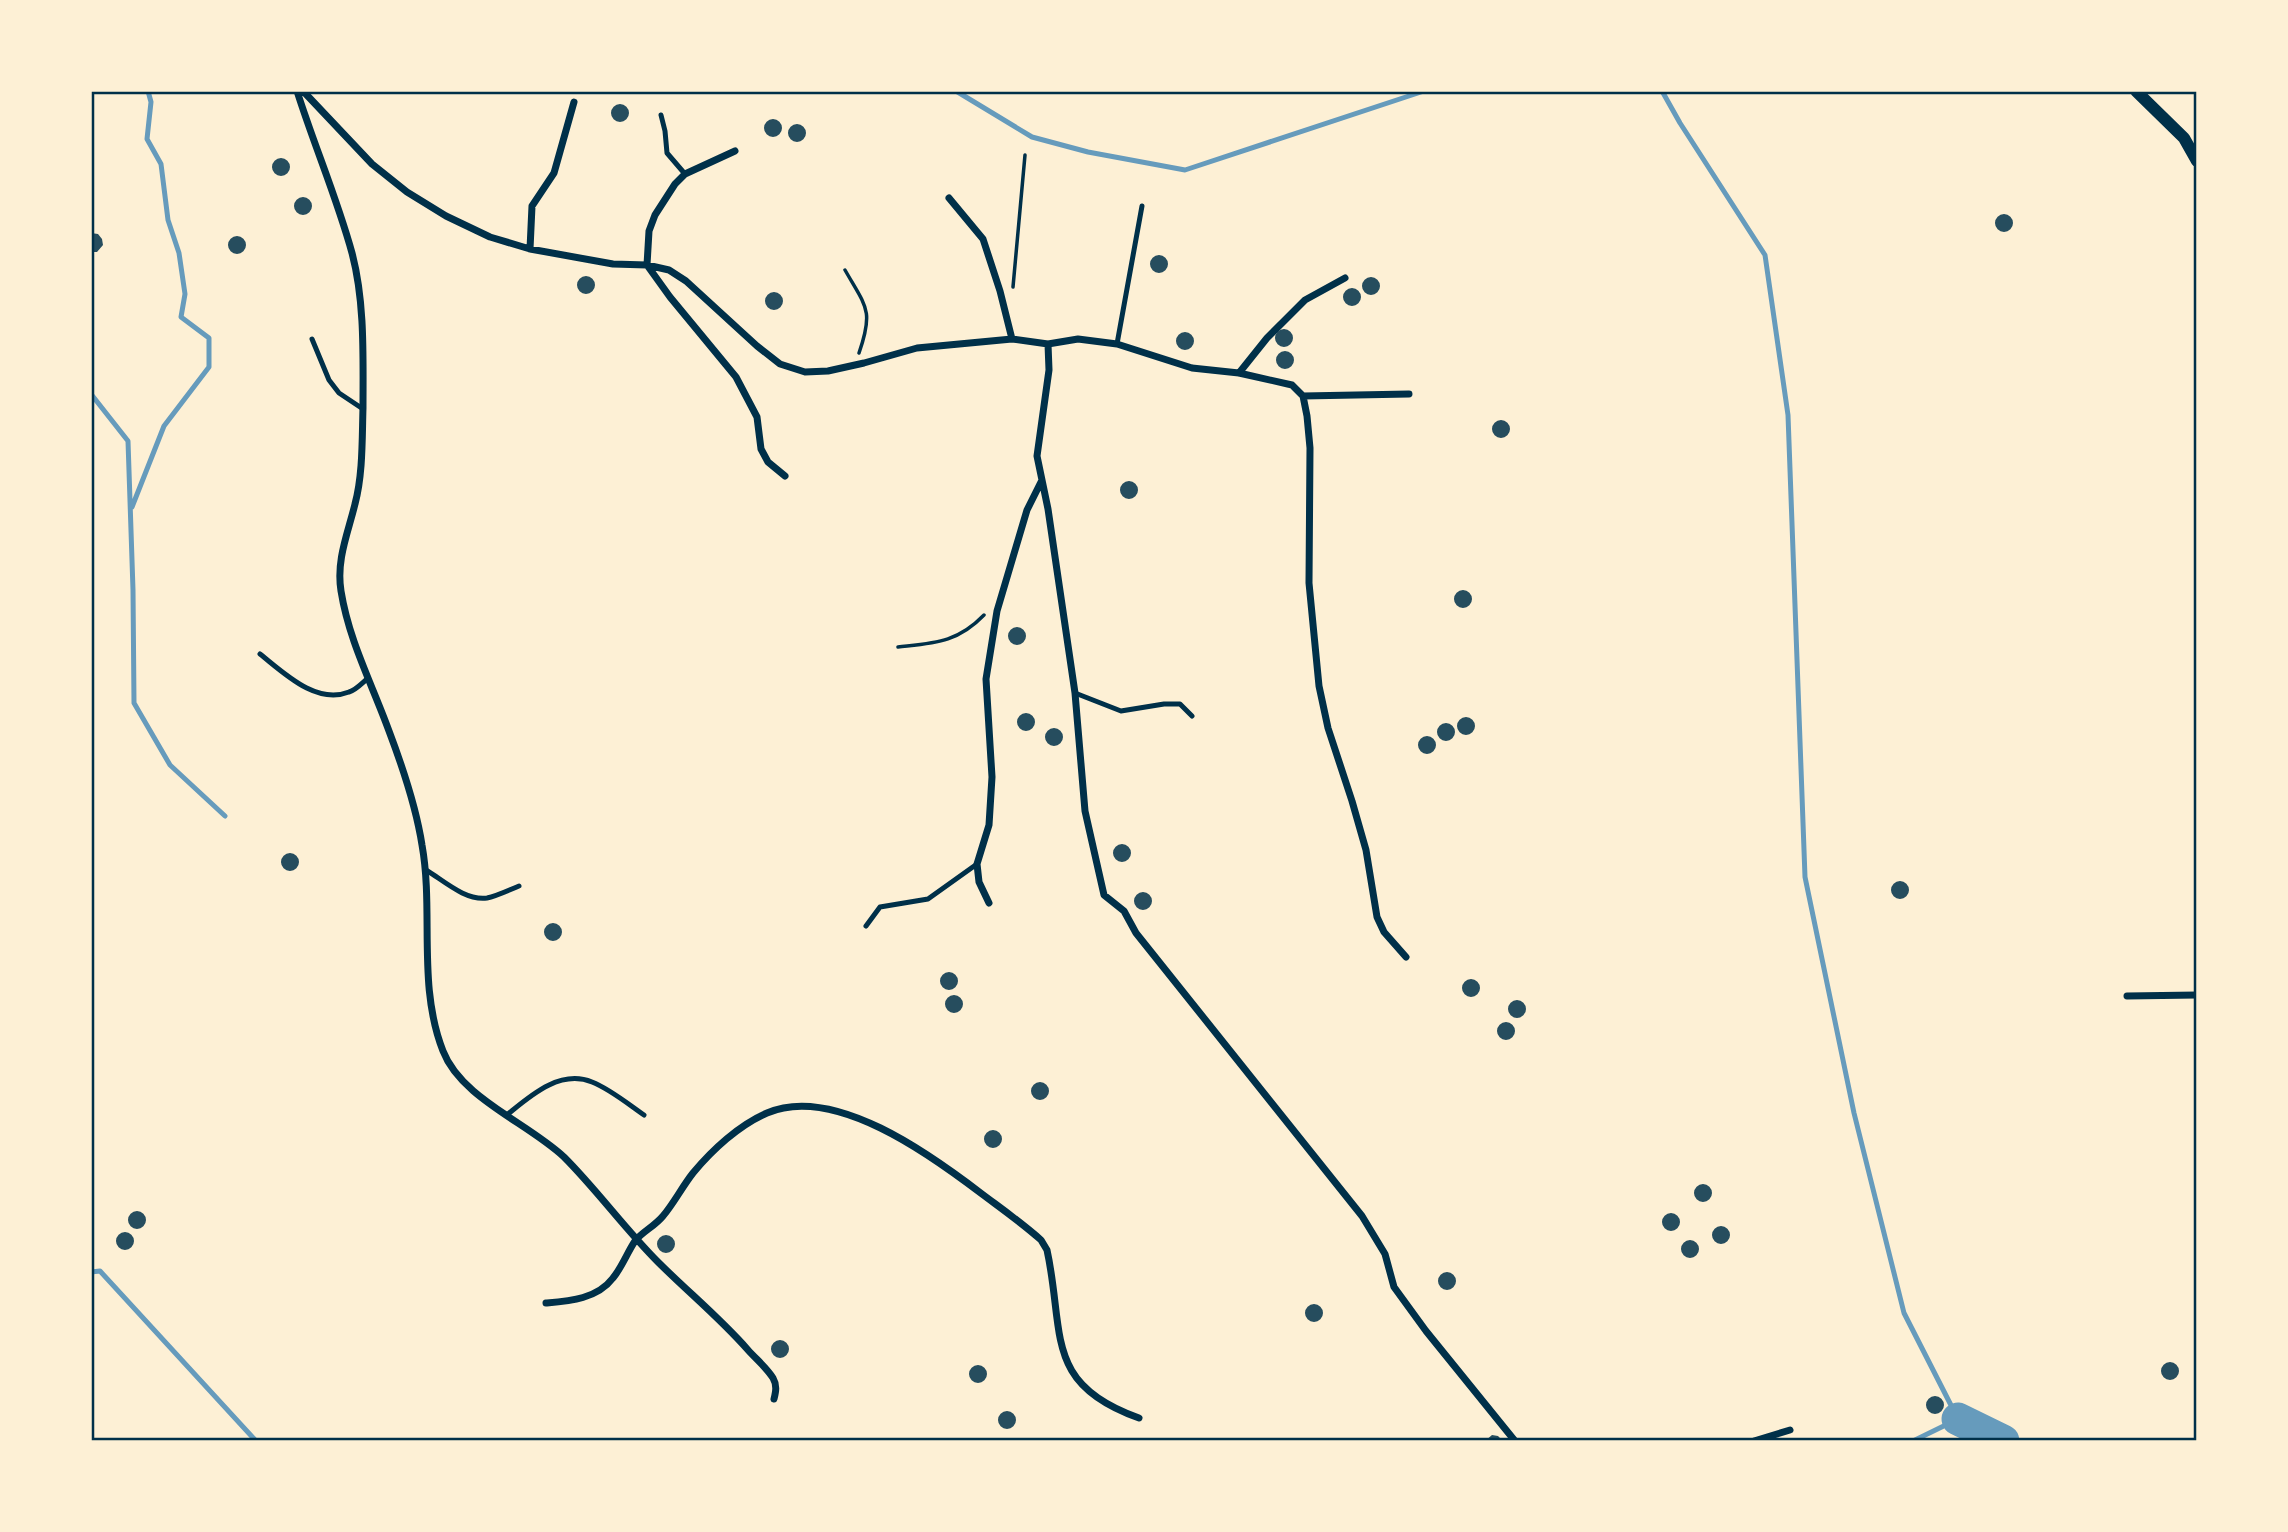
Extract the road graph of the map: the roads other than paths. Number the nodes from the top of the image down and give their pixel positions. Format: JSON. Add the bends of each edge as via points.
{"nodes":[{"id":1,"x":297,"y":91,"type":"edge"},
{"id":2,"x":303,"y":91,"type":"edge"},
{"id":3,"x":2136,"y":91,"type":"edge"},
{"id":4,"x":574,"y":102,"type":"dead end"},
{"id":5,"x":661,"y":115,"type":"dead end"},
{"id":6,"x":735,"y":151,"type":"dead end"},
{"id":7,"x":2197,"y":161,"type":"edge"},
{"id":8,"x":685,"y":174,"type":"junction"},
{"id":9,"x":949,"y":198,"type":"dead end"},
{"id":10,"x":1142,"y":206,"type":"dead end"},
{"id":11,"x":530,"y":249,"type":"junction"},
{"id":12,"x":647,"y":265,"type":"junction"},
{"id":13,"x":1345,"y":278,"type":"dead end"},
{"id":14,"x":312,"y":339,"type":"dead end"},
{"id":15,"x":1012,"y":339,"type":"junction"},
{"id":16,"x":1048,"y":344,"type":"junction"},
{"id":17,"x":1117,"y":344,"type":"junction"},
{"id":18,"x":1239,"y":373,"type":"junction"},
{"id":19,"x":1409,"y":394,"type":"dead end"},
{"id":20,"x":1303,"y":396,"type":"junction"},
{"id":21,"x":363,"y":409,"type":"junction"},
{"id":22,"x":785,"y":476,"type":"dead end"},
{"id":23,"x":1042,"y":481,"type":"junction"},
{"id":24,"x":260,"y":654,"type":"dead end"},
{"id":25,"x":367,"y":678,"type":"junction"},
{"id":26,"x":1075,"y":693,"type":"junction"},
{"id":27,"x":1192,"y":716,"type":"dead end"},
{"id":28,"x":977,"y":864,"type":"junction"},
{"id":29,"x":426,"y":870,"type":"junction"},
{"id":30,"x":519,"y":886,"type":"dead end"},
{"id":31,"x":989,"y":903,"type":"dead end"},
{"id":32,"x":866,"y":926,"type":"dead end"},
{"id":33,"x":1406,"y":957,"type":"dead end"},
{"id":34,"x":2197,"y":995,"type":"edge"},
{"id":35,"x":2127,"y":996,"type":"dead end"},
{"id":36,"x":508,"y":1114,"type":"junction"},
{"id":37,"x":644,"y":1115,"type":"dead end"},
{"id":38,"x":636,"y":1239,"type":"junction"},
{"id":39,"x":546,"y":1303,"type":"dead end"},
{"id":40,"x":774,"y":1399,"type":"dead end"},
{"id":41,"x":1139,"y":1418,"type":"dead end"},
{"id":42,"x":1790,"y":1430,"type":"dead end"},
{"id":43,"x":1515,"y":1441,"type":"edge"},
{"id":44,"x":1754,"y":1441,"type":"edge"}],
"edges":[{"from":1,"to":21,"type":"street","via":[[355,267]]},
{"from":2,"to":11,"type":"street","via":[[372,164],[407,192],[490,237]]},
{"from":3,"to":7,"type":"street","via":[[2184,138]]},
{"from":4,"to":11,"type":"street","via":[[554,173],[532,206]]},
{"from":5,"to":8,"type":"lane","via":[[667,153]]},
{"from":6,"to":8,"type":"street"},
{"from":8,"to":12,"type":"street","via":[[655,215]]},
{"from":9,"to":15,"type":"street","via":[[983,239]]},
{"from":10,"to":17,"type":"lane"},
{"from":11,"to":12,"type":"street","via":[[613,264]]},
{"from":12,"to":15,"type":"street","via":[[669,270],[686,281],[780,364],[805,372],[828,371],[917,348]]},
{"from":12,"to":22,"type":"street","via":[[736,377],[757,416],[761,449]]},
{"from":13,"to":18,"type":"street","via":[[1305,300]]},
{"from":14,"to":21,"type":"lane","via":[[329,380]]},
{"from":15,"to":16,"type":"street"},
{"from":16,"to":17,"type":"street","via":[[1078,340]]},
{"from":16,"to":23,"type":"street","via":[[1049,370],[1037,456]]},
{"from":17,"to":18,"type":"street","via":[[1192,368]]},
{"from":18,"to":20,"type":"street","via":[[1292,385]]},
{"from":19,"to":20,"type":"street"},
{"from":20,"to":33,"type":"street","via":[[1310,448],[1309,583],[1319,686],[1366,849],[1377,917]]},
{"from":21,"to":25,"type":"street","via":[[359,480],[340,566],[350,628]]},
{"from":23,"to":26,"type":"street"},
{"from":23,"to":28,"type":"street","via":[[1027,510],[1002,596],[986,679],[992,777],[989,825]]},
{"from":24,"to":25,"type":"lane","via":[[291,679],[322,694],[352,692]]},
{"from":25,"to":29,"type":"street","via":[[415,807]]},
{"from":26,"to":27,"type":"lane","via":[[1121,711],[1180,704]]},
{"from":26,"to":43,"type":"street","via":[[1085,811],[1104,895],[1124,911],[1136,933],[1362,1216],[1385,1254],[1394,1287]]},
{"from":28,"to":31,"type":"street"},
{"from":28,"to":32,"type":"lane","via":[[928,899],[880,907]]},
{"from":29,"to":30,"type":"lane","via":[[477,898]]},
{"from":29,"to":36,"type":"street","via":[[427,959],[438,1038],[450,1065]]},
{"from":34,"to":35,"type":"street"},
{"from":36,"to":37,"type":"lane","via":[[541,1089],[566,1080],[592,1082]]},
{"from":36,"to":38,"type":"street","via":[[564,1157]]},
{"from":38,"to":39,"type":"street","via":[[608,1283],[583,1299]]},
{"from":38,"to":40,"type":"street","via":[[769,1373],[775,1383]]},
{"from":38,"to":41,"type":"street","via":[[662,1217],[718,1147],[759,1117],[789,1108],[818,1107],[855,1116],[926,1154],[1041,1240],[1047,1250],[1061,1345],[1069,1369],[1091,1395]]},
{"from":42,"to":44,"type":"street"}]}
